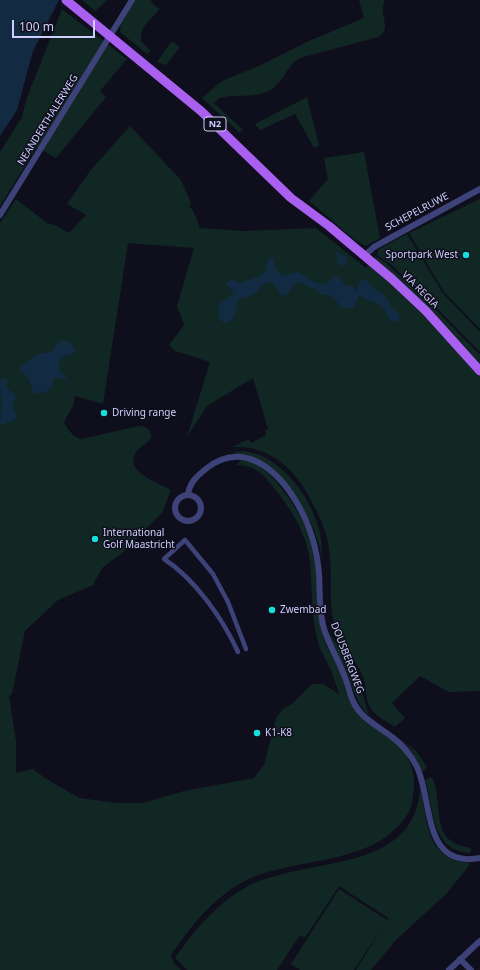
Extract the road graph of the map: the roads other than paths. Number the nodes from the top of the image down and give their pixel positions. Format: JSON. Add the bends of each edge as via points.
{"nodes":[{"id":1,"x":66,"y":0,"type":"edge"},
{"id":2,"x":132,"y":0,"type":"edge"},
{"id":3,"x":111,"y":35,"type":"junction"},
{"id":4,"x":480,"y":189,"type":"edge"},
{"id":5,"x":0,"y":215,"type":"edge"},
{"id":6,"x":365,"y":255,"type":"junction"},
{"id":7,"x":480,"y":371,"type":"edge"},
{"id":8,"x":188,"y":494,"type":"junction"},
{"id":9,"x":246,"y":649,"type":"dead end"},
{"id":10,"x":238,"y":652,"type":"dead end"},
{"id":11,"x":480,"y":858,"type":"edge"},
{"id":12,"x":480,"y":941,"type":"edge"},
{"id":13,"x":460,"y":959,"type":"junction"},
{"id":14,"x":449,"y":970,"type":"edge"},
{"id":15,"x":471,"y":970,"type":"edge"}],
"edges":[{"from":1,"to":3,"type":"main road","number":"N2"},
{"from":2,"to":3,"type":"street","name":"NEANDERTHALERWEG"},
{"from":3,"to":5,"type":"street","name":"NEANDERTHALERWEG"},
{"from":3,"to":6,"type":"main road","name":"VIA REGIA","number":"N2","via":[[118,44],[201,111],[281,186]]},
{"from":4,"to":6,"type":"street","name":"SCHEPELRUWE","via":[[374,247]]},
{"from":6,"to":7,"type":"main road","name":"VIA REGIA","via":[[426,311]]},
{"from":8,"to":8,"type":"street","via":[[179,498],[174,508],[180,519],[188,521],[198,516],[201,505],[197,498]]},
{"from":8,"to":11,"type":"street","name":"DOUSBERGWEG","via":[[196,476],[216,463],[233,457],[247,458],[259,463],[284,485],[296,501],[312,535],[317,558],[323,624],[354,703],[366,719],[396,740],[412,758],[420,776],[434,834],[441,847],[459,858]]},
{"from":9,"to":10,"type":"street","via":[[228,602],[212,574],[185,540],[164,559],[182,572],[213,609]]},
{"from":12,"to":13,"type":"street"},
{"from":13,"to":14,"type":"street"},
{"from":13,"to":15,"type":"street"}]}
